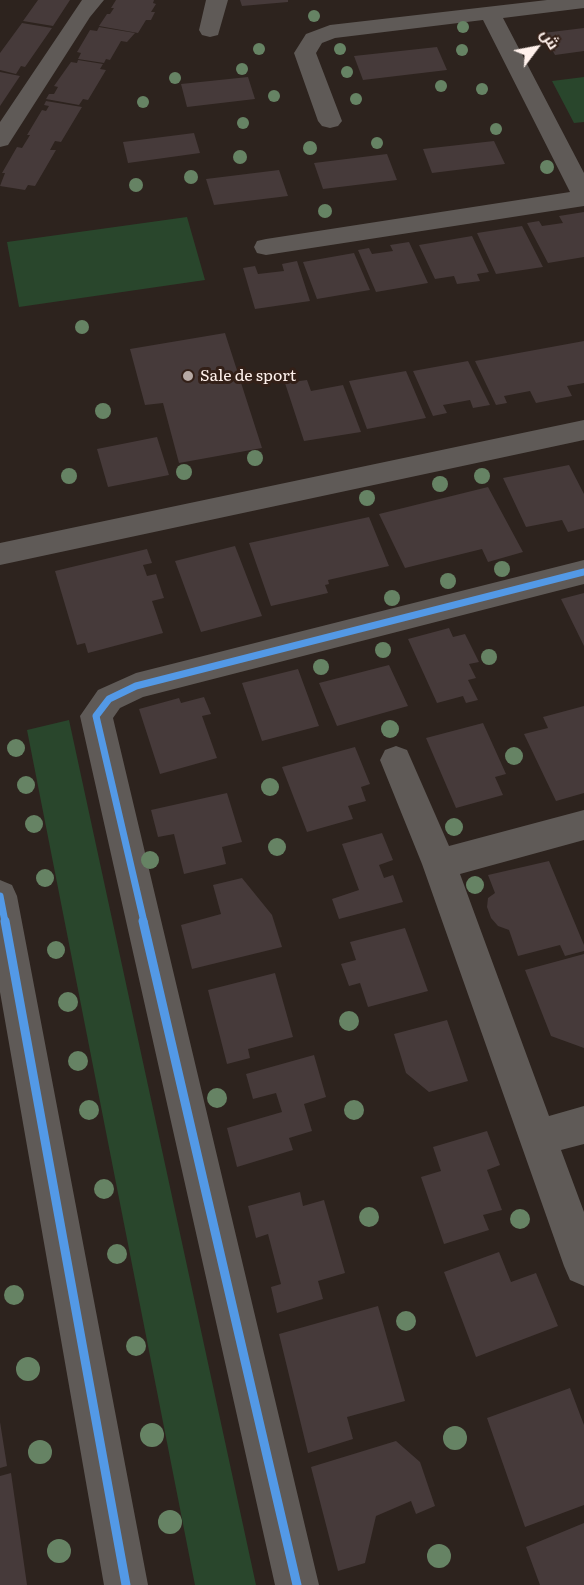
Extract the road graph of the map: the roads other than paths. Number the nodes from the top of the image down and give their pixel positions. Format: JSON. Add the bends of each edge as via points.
{"nodes":[{"id":1,"x":93,"y":0,"type":"edge"},
{"id":2,"x":217,"y":0,"type":"edge"},
{"id":3,"x":584,"y":2,"type":"edge"},
{"id":4,"x":490,"y":13,"type":"junction"},
{"id":5,"x":210,"y":30,"type":"dead end"},
{"id":6,"x":330,"y":122,"type":"dead end"},
{"id":7,"x":0,"y":140,"type":"edge"},
{"id":8,"x":584,"y":197,"type":"edge"},
{"id":9,"x":266,"y":248,"type":"dead end"},
{"id":10,"x":584,"y":430,"type":"edge"},
{"id":11,"x":0,"y":554,"type":"edge"},
{"id":12,"x":584,"y":572,"type":"edge"},
{"id":13,"x":396,"y":760,"type":"dead end"},
{"id":14,"x":584,"y":825,"type":"edge"},
{"id":15,"x":439,"y":864,"type":"junction"},
{"id":16,"x":0,"y":896,"type":"edge"},
{"id":17,"x":584,"y":1125,"type":"edge"},
{"id":18,"x":539,"y":1138,"type":"junction"},
{"id":19,"x":584,"y":1266,"type":"edge"},
{"id":20,"x":126,"y":1585,"type":"edge"},
{"id":21,"x":297,"y":1585,"type":"edge"}],
"edges":[{"from":1,"to":7,"type":"street"},
{"from":2,"to":5,"type":"street"},
{"from":3,"to":4,"type":"street"},
{"from":4,"to":6,"type":"street","via":[[376,17],[314,39],[305,52]]},
{"from":4,"to":8,"type":"street"},
{"from":8,"to":9,"type":"street"},
{"from":10,"to":11,"type":"street"},
{"from":12,"to":21,"type":"street","via":[[136,686],[109,699],[96,716]]},
{"from":13,"to":15,"type":"street"},
{"from":14,"to":15,"type":"street"},
{"from":15,"to":18,"type":"street"},
{"from":16,"to":20,"type":"street"},
{"from":17,"to":18,"type":"street"},
{"from":18,"to":19,"type":"street"}]}
